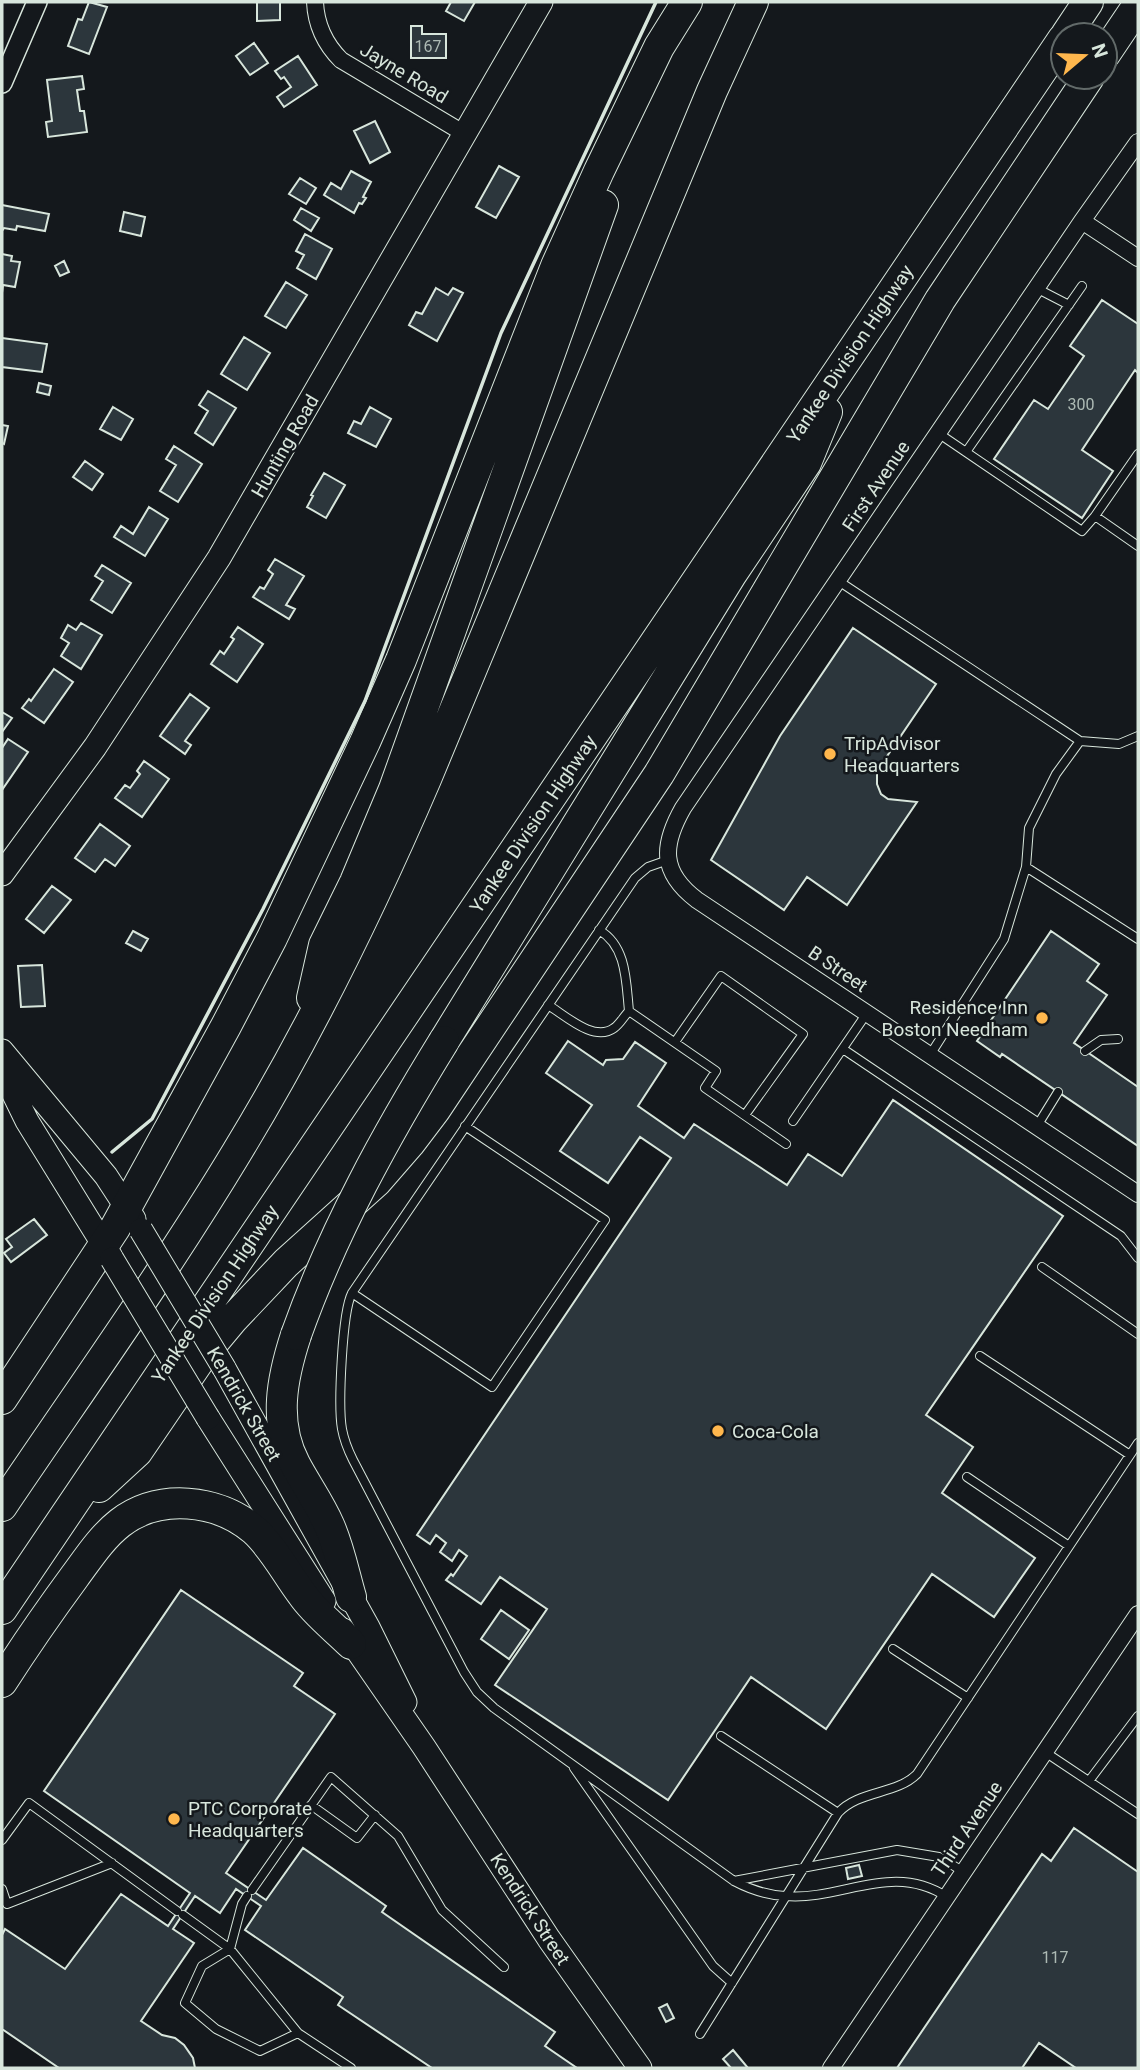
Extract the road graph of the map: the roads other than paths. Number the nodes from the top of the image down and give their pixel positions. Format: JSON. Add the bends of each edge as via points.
{"nodes":[{"id":1,"x":37,"y":2,"type":"edge"},
{"id":2,"x":316,"y":2,"type":"edge"},
{"id":3,"x":541,"y":2,"type":"edge"},
{"id":4,"x":753,"y":2,"type":"edge"},
{"id":5,"x":1088,"y":2,"type":"edge"},
{"id":6,"x":1138,"y":5,"type":"edge"},
{"id":7,"x":684,"y":8,"type":"edge"},
{"id":8,"x":1075,"y":21,"type":"edge"},
{"id":9,"x":1119,"y":33,"type":"edge"},
{"id":10,"x":1049,"y":59,"type":"edge"},
{"id":11,"x":2,"y":83,"type":"edge"},
{"id":12,"x":1080,"y":91,"type":"edge"},
{"id":13,"x":465,"y":134,"type":"junction"},
{"id":14,"x":1138,"y":142,"type":"edge"},
{"id":15,"x":1082,"y":221,"type":"junction"},
{"id":16,"x":1138,"y":258,"type":"edge"},
{"id":17,"x":1082,"y":286,"type":"dead end"},
{"id":18,"x":1036,"y":288,"type":"junction"},
{"id":19,"x":1069,"y":305,"type":"junction"},
{"id":20,"x":853,"y":350,"type":"junction"},
{"id":21,"x":938,"y":432,"type":"junction"},
{"id":22,"x":966,"y":452,"type":"junction"},
{"id":23,"x":1138,"y":454,"type":"edge"},
{"id":24,"x":1095,"y":516,"type":"junction"},
{"id":25,"x":1138,"y":546,"type":"edge"},
{"id":26,"x":837,"y":580,"type":"junction"},
{"id":27,"x":1138,"y":736,"type":"edge"},
{"id":28,"x":1080,"y":741,"type":"junction"},
{"id":29,"x":668,"y":860,"type":"junction"},
{"id":30,"x":1026,"y":867,"type":"junction"},
{"id":31,"x":2,"y":874,"type":"edge"},
{"id":32,"x":599,"y":930,"type":"junction"},
{"id":33,"x":1138,"y":939,"type":"edge"},
{"id":34,"x":548,"y":1005,"type":"junction"},
{"id":35,"x":629,"y":1011,"type":"junction"},
{"id":36,"x":867,"y":1013,"type":"junction"},
{"id":37,"x":1118,"y":1039,"type":"dead end"},
{"id":38,"x":302,"y":1040,"type":"junction"},
{"id":39,"x":675,"y":1042,"type":"junction"},
{"id":40,"x":843,"y":1048,"type":"junction"},
{"id":41,"x":2,"y":1051,"type":"edge"},
{"id":42,"x":1085,"y":1051,"type":"dead end"},
{"id":43,"x":930,"y":1055,"type":"junction"},
{"id":44,"x":2,"y":1070,"type":"edge"},
{"id":45,"x":1058,"y":1091,"type":"dead end"},
{"id":46,"x":745,"y":1115,"type":"junction"},
{"id":47,"x":793,"y":1121,"type":"dead end"},
{"id":48,"x":465,"y":1126,"type":"junction"},
{"id":49,"x":1037,"y":1126,"type":"junction"},
{"id":50,"x":786,"y":1144,"type":"dead end"},
{"id":51,"x":1138,"y":1194,"type":"edge"},
{"id":52,"x":134,"y":1219,"type":"junction"},
{"id":53,"x":108,"y":1253,"type":"junction"},
{"id":54,"x":1138,"y":1258,"type":"edge"},
{"id":55,"x":1042,"y":1267,"type":"dead end"},
{"id":56,"x":352,"y":1293,"type":"junction"},
{"id":57,"x":1138,"y":1334,"type":"edge"},
{"id":58,"x":980,"y":1356,"type":"dead end"},
{"id":59,"x":2,"y":1399,"type":"edge"},
{"id":60,"x":1138,"y":1443,"type":"edge"},
{"id":61,"x":1130,"y":1455,"type":"junction"},
{"id":62,"x":967,"y":1477,"type":"dead end"},
{"id":63,"x":2,"y":1506,"type":"edge"},
{"id":64,"x":56,"y":1529,"type":"junction"},
{"id":65,"x":1069,"y":1546,"type":"junction"},
{"id":66,"x":351,"y":1597,"type":"junction"},
{"id":67,"x":2,"y":1609,"type":"edge"},
{"id":68,"x":1138,"y":1614,"type":"edge"},
{"id":69,"x":351,"y":1644,"type":"junction"},
{"id":70,"x":893,"y":1649,"type":"dead end"},
{"id":71,"x":2,"y":1682,"type":"edge"},
{"id":72,"x":968,"y":1698,"type":"junction"},
{"id":73,"x":1138,"y":1716,"type":"edge"},
{"id":74,"x":721,"y":1736,"type":"dead end"},
{"id":75,"x":424,"y":1746,"type":"junction"},
{"id":76,"x":1045,"y":1752,"type":"junction"},
{"id":77,"x":570,"y":1763,"type":"junction"},
{"id":78,"x":1089,"y":1781,"type":"junction"},
{"id":79,"x":311,"y":1805,"type":"junction"},
{"id":80,"x":838,"y":1813,"type":"junction"},
{"id":81,"x":1138,"y":1814,"type":"edge"},
{"id":82,"x":375,"y":1815,"type":"junction"},
{"id":83,"x":2,"y":1840,"type":"edge"},
{"id":84,"x":112,"y":1863,"type":"junction"},
{"id":85,"x":804,"y":1867,"type":"junction"},
{"id":86,"x":964,"y":1872,"type":"junction"},
{"id":87,"x":734,"y":1881,"type":"junction"},
{"id":88,"x":2,"y":1889,"type":"edge"},
{"id":89,"x":786,"y":1896,"type":"junction"},
{"id":90,"x":947,"y":1898,"type":"junction"},
{"id":91,"x":230,"y":1949,"type":"junction"},
{"id":92,"x":504,"y":1966,"type":"dead end"},
{"id":93,"x":732,"y":1983,"type":"junction"},
{"id":94,"x":298,"y":2033,"type":"junction"},
{"id":95,"x":700,"y":2034,"type":"dead end"},
{"id":96,"x":351,"y":2068,"type":"edge"},
{"id":97,"x":640,"y":2068,"type":"edge"},
{"id":98,"x":831,"y":2068,"type":"edge"}],
"edges":[{"from":1,"to":11,"type":"street"},
{"from":2,"to":13,"type":"street","name":"Jayne Road","via":[[321,30],[341,60]]},
{"from":3,"to":13,"type":"main road","name":"Hunting Road"},
{"from":4,"to":38,"type":"highway","via":[[401,838]]},
{"from":5,"to":8,"type":"highway","name":"Yankee Division Highway"},
{"from":6,"to":9,"type":"highway"},
{"from":7,"to":38,"type":"highway","via":[[592,236],[390,799],[324,945]]},
{"from":7,"to":52,"type":"highway","via":[[659,47],[556,266],[365,741]]},
{"from":10,"to":20,"type":"highway","name":"Yankee Division Highway"},
{"from":12,"to":64,"type":"highway","via":[[940,300],[660,774],[435,1110],[377,1181],[233,1319],[137,1452]]},
{"from":13,"to":31,"type":"main road","name":"Hunting Road","via":[[196,594],[95,747]]},
{"from":14,"to":15,"type":"street","name":"First Avenue"},
{"from":15,"to":16,"type":"street"},
{"from":15,"to":18,"type":"street","name":"First Avenue"},
{"from":17,"to":19,"type":"lane"},
{"from":18,"to":19,"type":"lane"},
{"from":18,"to":21,"type":"street","name":"First Avenue"},
{"from":19,"to":22,"type":"lane"},
{"from":20,"to":64,"type":"highway","name":"Yankee Division Highway"},
{"from":20,"to":66,"type":"highway","bridge":true,"via":[[806,463],[731,575],[444,1041],[356,1195],[329,1253],[296,1335],[281,1405],[292,1457],[329,1525]]},
{"from":21,"to":22,"type":"lane"},
{"from":21,"to":26,"type":"street","name":"First Avenue"},
{"from":22,"to":24,"type":"lane","via":[[1082,531]]},
{"from":23,"to":24,"type":"lane"},
{"from":24,"to":25,"type":"lane"},
{"from":26,"to":28,"type":"lane"},
{"from":26,"to":29,"type":"street","name":"First Avenue","via":[[683,808],[669,837]]},
{"from":27,"to":28,"type":"lane","via":[[1119,744]]},
{"from":28,"to":30,"type":"lane","via":[[1056,774],[1029,828]]},
{"from":29,"to":32,"type":"lane","via":[[635,878]]},
{"from":29,"to":36,"type":"street","name":"B Street","via":[[688,893]]},
{"from":30,"to":33,"type":"lane"},
{"from":30,"to":43,"type":"lane","via":[[1004,939]]},
{"from":32,"to":34,"type":"lane"},
{"from":32,"to":35,"type":"lane","via":[[619,952]]},
{"from":34,"to":35,"type":"lane","via":[[586,1029],[600,1032],[617,1026]]},
{"from":34,"to":48,"type":"lane"},
{"from":35,"to":39,"type":"lane"},
{"from":36,"to":40,"type":"lane"},
{"from":36,"to":43,"type":"street","name":"B Street"},
{"from":37,"to":42,"type":"lane","via":[[1101,1040]]},
{"from":38,"to":63,"type":"highway","via":[[199,1213]]},
{"from":39,"to":46,"type":"lane","via":[[716,1072],[705,1088]]},
{"from":39,"to":46,"type":"lane","via":[[721,976],[803,1034]]},
{"from":40,"to":47,"type":"lane"},
{"from":40,"to":54,"type":"lane","via":[[1121,1237]]},
{"from":41,"to":52,"type":"main road","name":"Kendrick Street","via":[[106,1175]]},
{"from":43,"to":49,"type":"street","name":"B Street"},
{"from":44,"to":53,"type":"main road","name":"Kendrick Street","via":[[27,1121]]},
{"from":45,"to":49,"type":"lane"},
{"from":46,"to":50,"type":"lane"},
{"from":48,"to":56,"type":"lane"},
{"from":48,"to":56,"type":"lane","via":[[605,1220],[492,1387]]},
{"from":49,"to":51,"type":"street","name":"B Street"},
{"from":52,"to":53,"type":"highway"},
{"from":52,"to":66,"type":"main road","name":"Kendrick Street","bridge":true,"via":[[224,1368]]},
{"from":53,"to":59,"type":"highway"},
{"from":53,"to":69,"type":"main road","name":"Kendrick Street","bridge":true},
{"from":55,"to":57,"type":"lane"},
{"from":56,"to":77,"type":"lane","via":[[345,1314],[341,1415],[353,1460],[470,1683],[494,1708]]},
{"from":58,"to":61,"type":"lane"},
{"from":60,"to":61,"type":"lane"},
{"from":61,"to":65,"type":"lane"},
{"from":62,"to":65,"type":"lane"},
{"from":64,"to":67,"type":"highway","name":"Yankee Division Highway"},
{"from":65,"to":72,"type":"lane"},
{"from":66,"to":75,"type":"main road","name":"Kendrick Street","via":[[399,1687]]},
{"from":68,"to":76,"type":"street","name":"Third Avenue"},
{"from":69,"to":71,"type":"highway","via":[[304,1597],[272,1549],[244,1522],[214,1508],[165,1504],[129,1517],[102,1540]]},
{"from":69,"to":75,"type":"main road","name":"Kendrick Street"},
{"from":70,"to":72,"type":"lane"},
{"from":72,"to":80,"type":"lane","via":[[913,1778],[856,1800]]},
{"from":73,"to":78,"type":"lane"},
{"from":74,"to":80,"type":"lane"},
{"from":75,"to":97,"type":"main road","name":"Kendrick Street","via":[[549,1939]]},
{"from":76,"to":78,"type":"lane"},
{"from":76,"to":86,"type":"street","name":"Third Avenue"},
{"from":77,"to":87,"type":"lane"},
{"from":77,"to":93,"type":"lane","via":[[713,1966]]},
{"from":78,"to":81,"type":"lane"},
{"from":79,"to":82,"type":"lane","via":[[356,1838]]},
{"from":79,"to":82,"type":"lane","via":[[331,1777]]},
{"from":79,"to":91,"type":"lane","via":[[242,1904]]},
{"from":80,"to":85,"type":"lane"},
{"from":82,"to":92,"type":"lane","via":[[398,1836],[442,1910]]},
{"from":83,"to":84,"type":"lane","via":[[29,1803]]},
{"from":84,"to":88,"type":"lane","via":[[7,1904]]},
{"from":84,"to":91,"type":"lane"},
{"from":85,"to":86,"type":"lane","via":[[897,1850],[939,1857]]},
{"from":85,"to":87,"type":"lane"},
{"from":85,"to":89,"type":"lane"},
{"from":86,"to":90,"type":"street","name":"Third Avenue"},
{"from":87,"to":89,"type":"lane"},
{"from":89,"to":90,"type":"lane","via":[[897,1881],[928,1886]]},
{"from":89,"to":93,"type":"lane"},
{"from":90,"to":98,"type":"street","name":"Third Avenue"},
{"from":91,"to":94,"type":"lane"},
{"from":91,"to":94,"type":"lane","via":[[202,1966],[185,2003],[216,2029],[260,2051]]},
{"from":93,"to":95,"type":"lane"},
{"from":94,"to":96,"type":"lane"}]}
